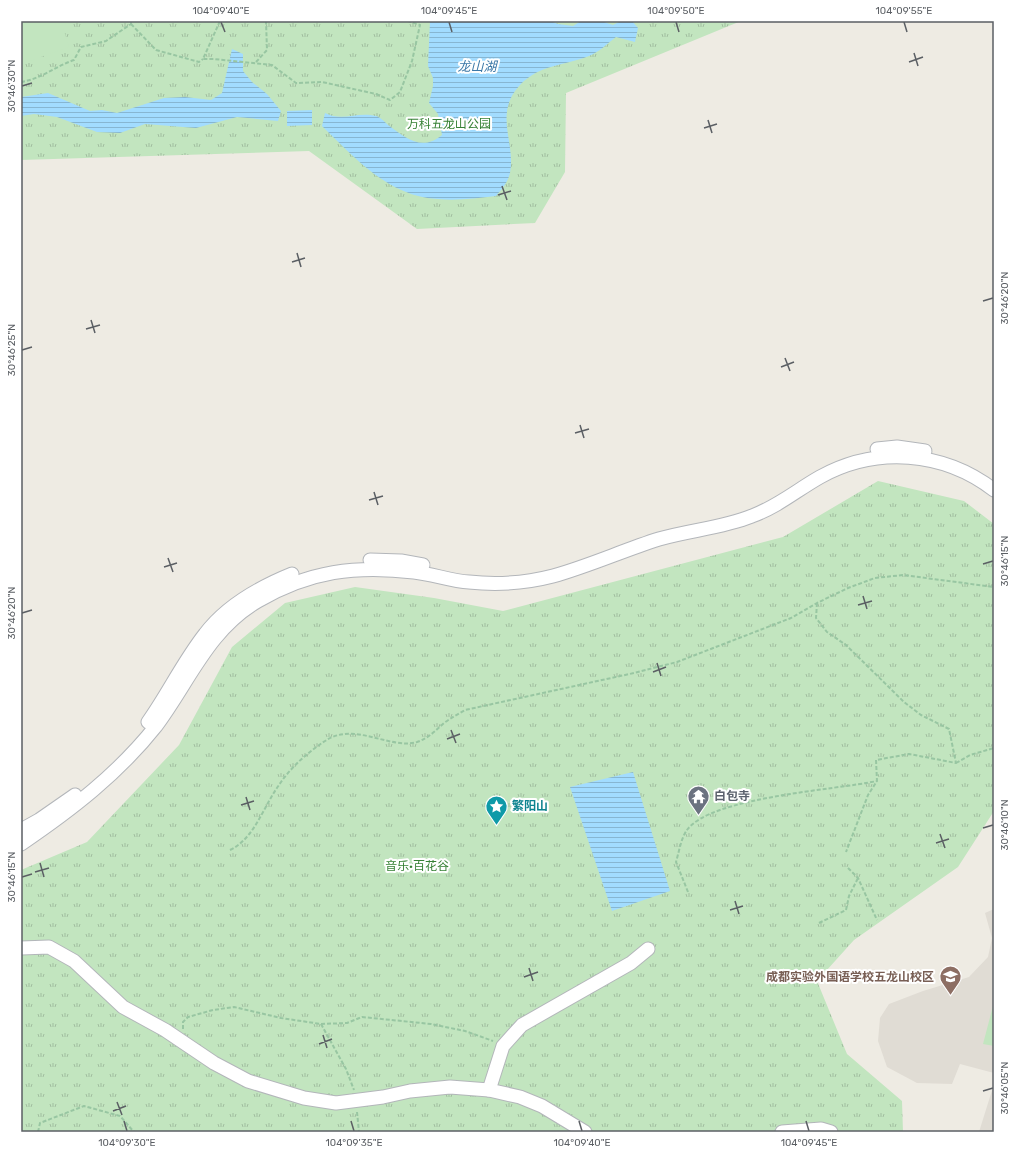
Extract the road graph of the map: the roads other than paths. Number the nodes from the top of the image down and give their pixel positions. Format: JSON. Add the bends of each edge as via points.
{"nodes":[{"id":1,"x":994,"y":480,"type":"edge"},
{"id":2,"x":994,"y":490,"type":"edge"},
{"id":3,"x":21,"y":830,"type":"edge"},
{"id":4,"x":21,"y":844,"type":"edge"},
{"id":5,"x":21,"y":948,"type":"edge"},
{"id":6,"x":648,"y":949,"type":"dead end"},
{"id":7,"x":489,"y":1090,"type":"junction"},
{"id":8,"x":585,"y":1132,"type":"edge"},
{"id":9,"x":782,"y":1132,"type":"edge"},
{"id":10,"x":831,"y":1132,"type":"edge"}],
"edges":[{"from":1,"to":3,"type":"street","via":[[970,464],[954,458],[909,448],[882,448],[832,462],[753,508],[655,532],[551,568],[502,575],[479,575],[401,561],[363,560],[291,574],[249,596],[218,620],[205,634],[155,713],[126,748],[98,777]]},
{"from":2,"to":4,"type":"street","via":[[980,479],[943,462],[911,457],[876,458],[857,462],[819,477],[774,506],[750,517],[662,538],[553,576],[516,583],[489,583],[467,582],[417,572],[362,569],[334,572],[293,583],[244,610],[224,627],[198,659],[170,707],[134,752],[86,797]]},
{"from":5,"to":7,"type":"street","via":[[49,947],[74,960],[123,1007],[165,1030],[214,1063],[248,1081],[304,1098],[336,1103],[450,1087]]},
{"from":6,"to":7,"type":"street","via":[[631,963],[522,1025],[503,1046]]},
{"from":7,"to":8,"type":"street","via":[[520,1097],[542,1106]]},
{"from":9,"to":10,"type":"street"}]}
